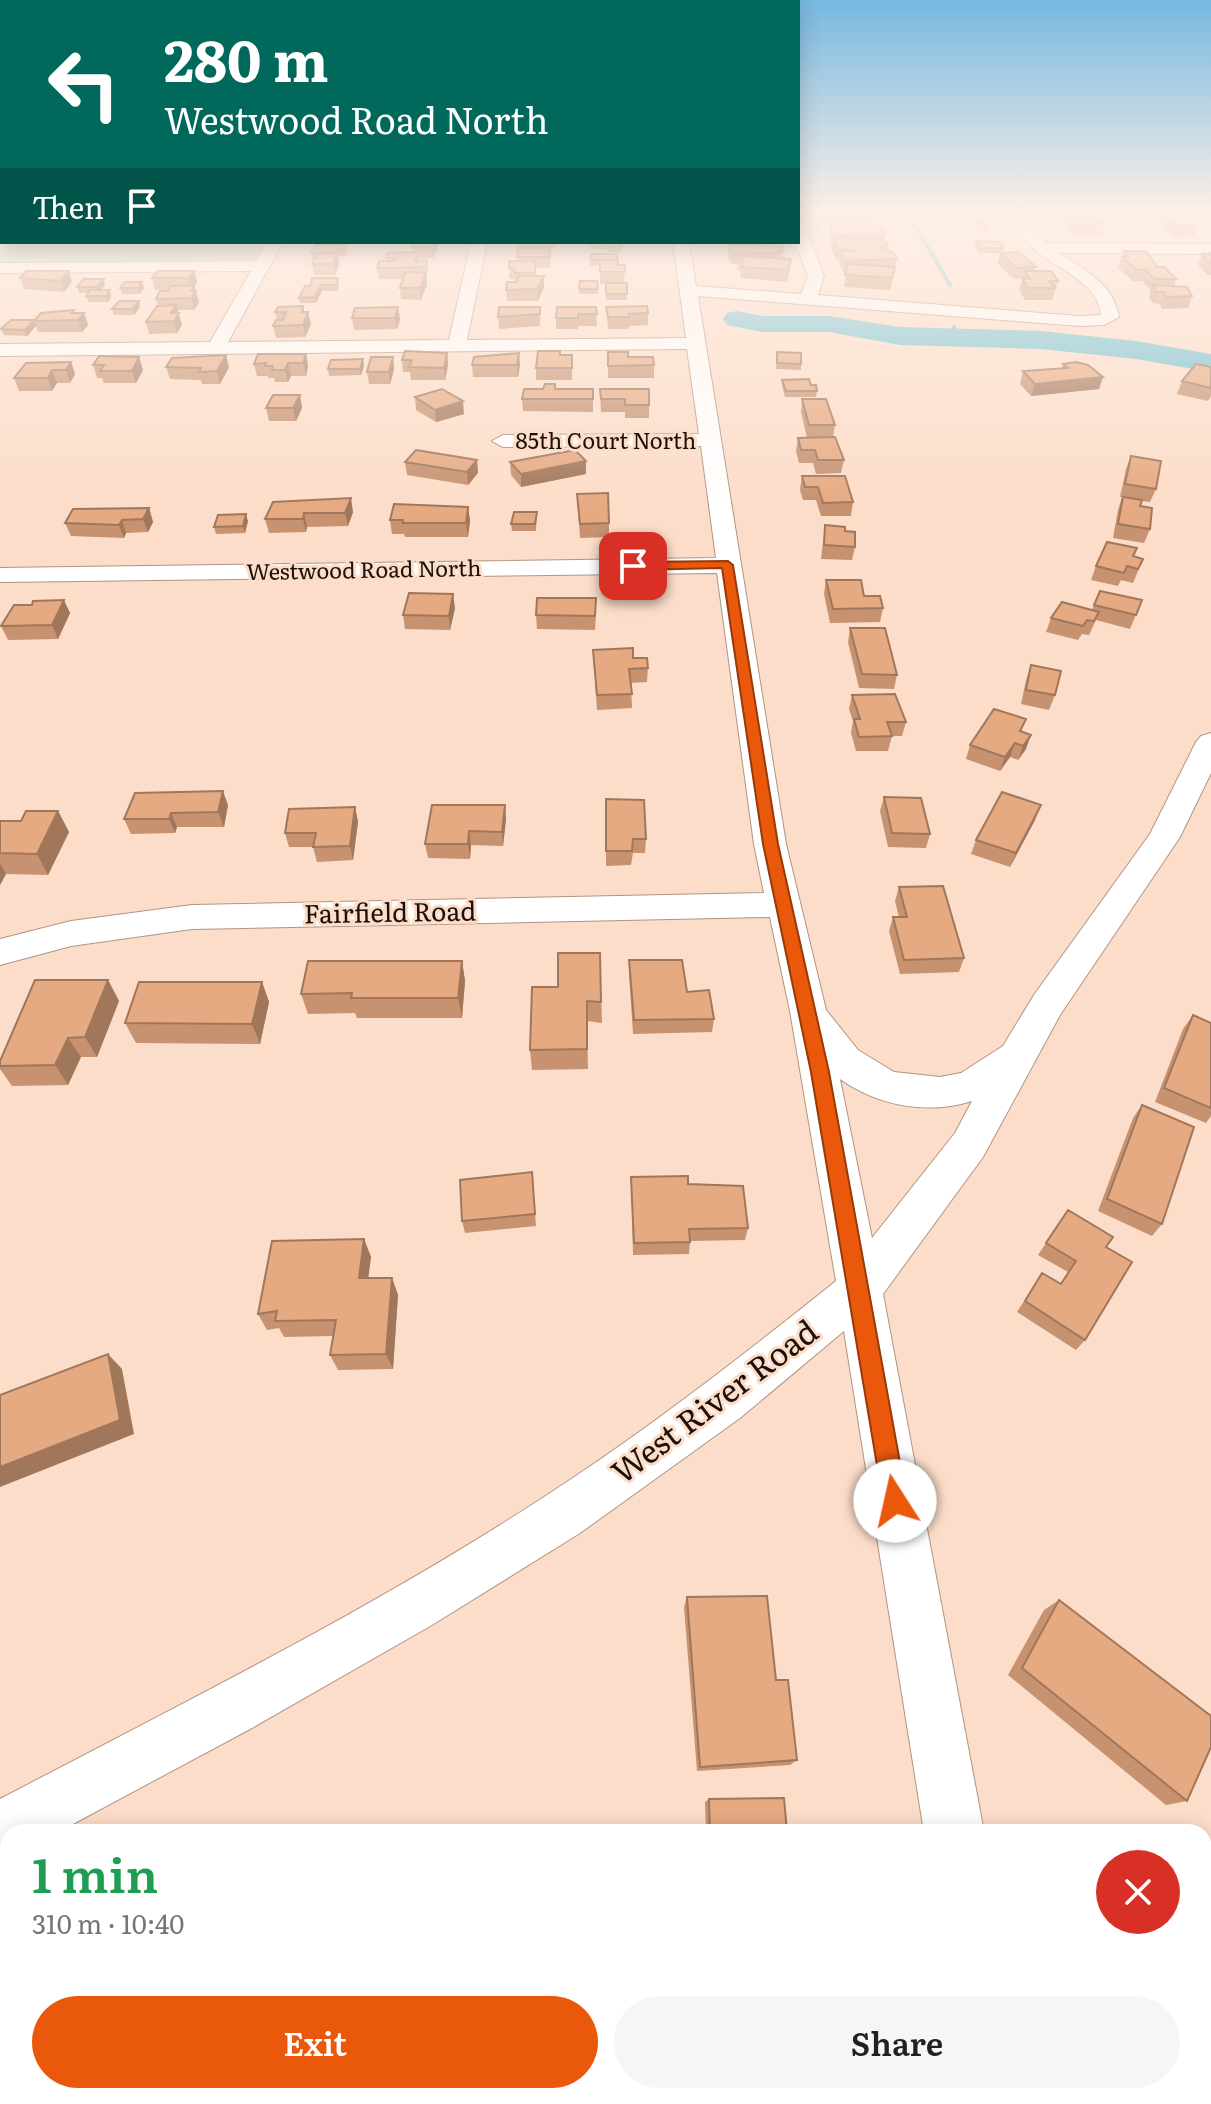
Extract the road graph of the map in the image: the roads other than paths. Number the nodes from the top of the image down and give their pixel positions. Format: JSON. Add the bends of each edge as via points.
{"nodes":[{"id":1,"x":237,"y":311,"type":"edge"},
{"id":2,"x":464,"y":311,"type":"edge"},
{"id":3,"x":691,"y":311,"type":"edge"},
{"id":4,"x":985,"y":311,"type":"edge"},
{"id":5,"x":1111,"y":311,"type":"edge"},
{"id":6,"x":695,"y":343,"type":"junction"},
{"id":7,"x":457,"y":346,"type":"junction"},
{"id":8,"x":216,"y":348,"type":"junction"},
{"id":9,"x":0,"y":350,"type":"edge"},
{"id":10,"x":709,"y":440,"type":"junction"},
{"id":11,"x":503,"y":441,"type":"dead end"},
{"id":12,"x":728,"y":565,"type":"junction"},
{"id":13,"x":0,"y":575,"type":"edge"},
{"id":14,"x":1211,"y":742,"type":"edge"},
{"id":15,"x":784,"y":905,"type":"junction"},
{"id":16,"x":0,"y":952,"type":"edge"},
{"id":17,"x":808,"y":1011,"type":"junction"},
{"id":18,"x":1016,"y":1057,"type":"junction"},
{"id":19,"x":858,"y":1291,"type":"junction"},
{"id":20,"x":13,"y":1824,"type":"edge"},
{"id":21,"x":953,"y":1824,"type":"edge"}],
"edges":[{"from":1,"to":8,"type":"street"},
{"from":2,"to":7,"type":"street"},
{"from":3,"to":6,"type":"street"},
{"from":4,"to":5,"type":"street","via":[[1104,320]]},
{"from":6,"to":7,"type":"street"},
{"from":6,"to":10,"type":"street"},
{"from":7,"to":8,"type":"street"},
{"from":8,"to":9,"type":"street"},
{"from":10,"to":11,"type":"street","name":"85th Court North"},
{"from":10,"to":12,"type":"street"},
{"from":12,"to":13,"type":"street","name":"Westwood Road North"},
{"from":12,"to":15,"type":"street"},
{"from":14,"to":18,"type":"street","name":"West River Road","via":[[1164,837]]},
{"from":15,"to":16,"type":"street","name":"Fairfield Road","via":[[192,917],[111,926]]},
{"from":15,"to":17,"type":"street"},
{"from":17,"to":18,"type":"street","via":[[842,1059],[902,1090],[956,1090],[976,1084]]},
{"from":17,"to":19,"type":"street"},
{"from":18,"to":19,"type":"street","name":"West River Road","via":[[969,1145]]},
{"from":19,"to":20,"type":"street","name":"West River Road","via":[[723,1401],[562,1515],[246,1701]]},
{"from":19,"to":21,"type":"street"}]}
